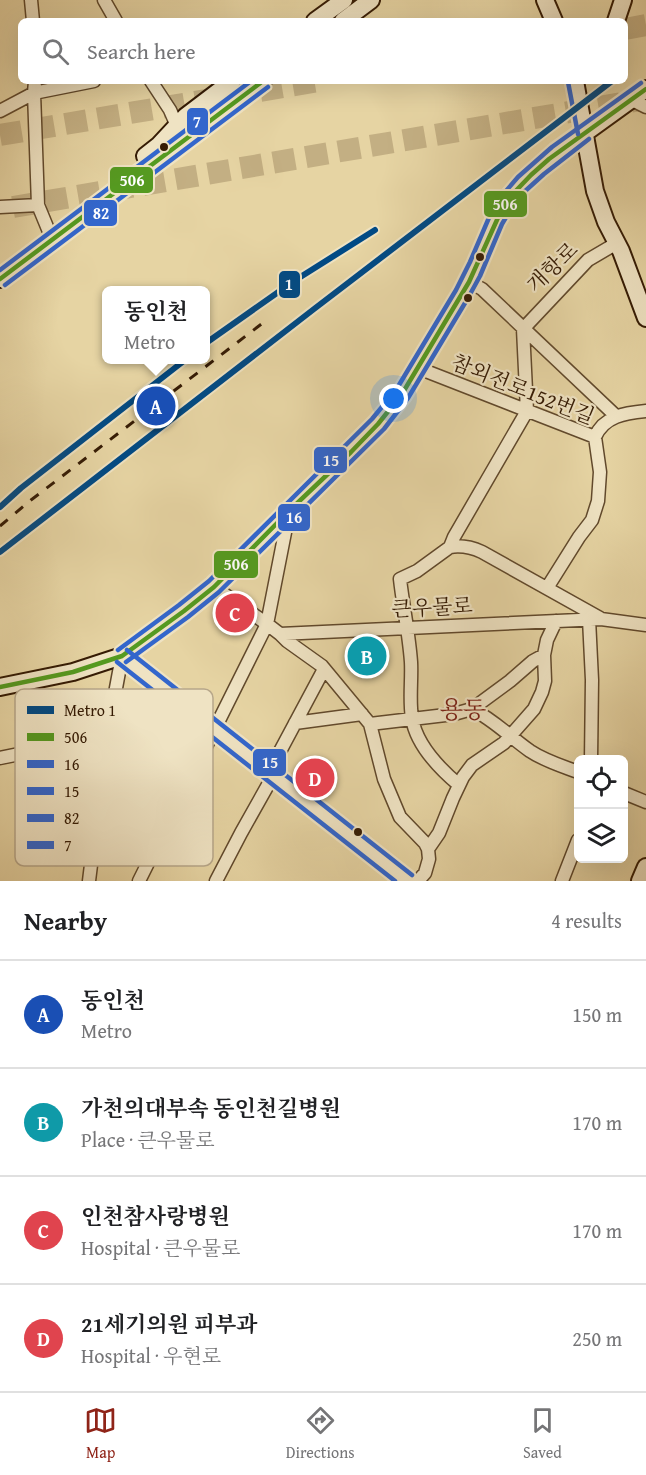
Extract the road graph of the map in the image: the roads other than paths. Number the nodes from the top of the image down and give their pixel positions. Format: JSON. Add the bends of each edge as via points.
{"nodes":[{"id":1,"x":31,"y":0,"type":"edge"},
{"id":2,"x":104,"y":0,"type":"edge"},
{"id":3,"x":344,"y":0,"type":"edge"},
{"id":4,"x":370,"y":0,"type":"edge"},
{"id":5,"x":546,"y":0,"type":"edge"},
{"id":6,"x":623,"y":0,"type":"edge"},
{"id":7,"x":33,"y":18,"type":"edge"},
{"id":8,"x":114,"y":18,"type":"edge"},
{"id":9,"x":319,"y":18,"type":"edge"},
{"id":10,"x":347,"y":18,"type":"edge"},
{"id":11,"x":553,"y":18,"type":"edge"},
{"id":12,"x":617,"y":18,"type":"edge"},
{"id":13,"x":64,"y":84,"type":"edge"},
{"id":14,"x":153,"y":84,"type":"edge"},
{"id":15,"x":228,"y":84,"type":"edge"},
{"id":16,"x":259,"y":84,"type":"edge"},
{"id":17,"x":575,"y":84,"type":"edge"},
{"id":18,"x":35,"y":87,"type":"edge"},
{"id":19,"x":646,"y":89,"type":"edge"},
{"id":20,"x":639,"y":104,"type":"edge"},
{"id":21,"x":0,"y":111,"type":"edge"},
{"id":22,"x":177,"y":126,"type":"junction"},
{"id":23,"x":585,"y":133,"type":"junction"},
{"id":24,"x":38,"y":205,"type":"junction"},
{"id":25,"x":1,"y":207,"type":"edge"},
{"id":26,"x":50,"y":235,"type":"junction"},
{"id":27,"x":617,"y":243,"type":"junction"},
{"id":28,"x":0,"y":266,"type":"edge"},
{"id":29,"x":0,"y":279,"type":"edge"},
{"id":30,"x":469,"y":282,"type":"junction"},
{"id":31,"x":642,"y":292,"type":"edge"},
{"id":32,"x":646,"y":318,"type":"edge"},
{"id":33,"x":523,"y":328,"type":"junction"},
{"id":34,"x":418,"y":368,"type":"junction"},
{"id":35,"x":527,"y":411,"type":"junction"},
{"id":36,"x":646,"y":411,"type":"edge"},
{"id":37,"x":616,"y":416,"type":"junction"},
{"id":38,"x":595,"y":437,"type":"junction"},
{"id":39,"x":289,"y":511,"type":"junction"},
{"id":40,"x":450,"y":547,"type":"junction"},
{"id":41,"x":214,"y":587,"type":"junction"},
{"id":42,"x":547,"y":588,"type":"junction"},
{"id":43,"x":595,"y":619,"type":"junction"},
{"id":44,"x":556,"y":621,"type":"junction"},
{"id":45,"x":267,"y":624,"type":"junction"},
{"id":46,"x":646,"y":625,"type":"edge"},
{"id":47,"x":406,"y":628,"type":"junction"},
{"id":48,"x":280,"y":634,"type":"junction"},
{"id":49,"x":544,"y":655,"type":"junction"},
{"id":50,"x":122,"y":656,"type":"junction"},
{"id":51,"x":324,"y":669,"type":"junction"},
{"id":52,"x":0,"y":687,"type":"edge"},
{"id":53,"x":116,"y":689,"type":"edge"},
{"id":54,"x":163,"y":689,"type":"edge"},
{"id":55,"x":472,"y":710,"type":"junction"},
{"id":56,"x":213,"y":716,"type":"edge"},
{"id":57,"x":366,"y":719,"type":"junction"},
{"id":58,"x":412,"y":719,"type":"junction"},
{"id":59,"x":295,"y":723,"type":"junction"},
{"id":60,"x":213,"y":729,"type":"edge"},
{"id":61,"x":512,"y":735,"type":"junction"},
{"id":62,"x":15,"y":755,"type":"edge"},
{"id":63,"x":591,"y":755,"type":"edge"},
{"id":64,"x":0,"y":758,"type":"edge"},
{"id":65,"x":574,"y":770,"type":"edge"},
{"id":66,"x":271,"y":774,"type":"junction"},
{"id":67,"x":459,"y":785,"type":"junction"},
{"id":68,"x":628,"y":795,"type":"edge"},
{"id":69,"x":646,"y":802,"type":"edge"},
{"id":70,"x":429,"y":849,"type":"junction"},
{"id":71,"x":574,"y":852,"type":"edge"},
{"id":72,"x":91,"y":866,"type":"edge"},
{"id":73,"x":146,"y":866,"type":"edge"},
{"id":74,"x":646,"y":867,"type":"edge"},
{"id":75,"x":89,"y":881,"type":"edge"},
{"id":76,"x":139,"y":881,"type":"edge"},
{"id":77,"x":216,"y":881,"type":"edge"},
{"id":78,"x":407,"y":881,"type":"edge"},
{"id":79,"x":418,"y":881,"type":"edge"},
{"id":80,"x":562,"y":881,"type":"edge"},
{"id":81,"x":640,"y":881,"type":"edge"}],
"edges":[{"from":1,"to":7,"type":"street"},
{"from":2,"to":8,"type":"street"},
{"from":3,"to":9,"type":"street"},
{"from":4,"to":10,"type":"street"},
{"from":5,"to":11,"type":"street"},
{"from":6,"to":12,"type":"street"},
{"from":13,"to":18,"type":"street"},
{"from":14,"to":22,"type":"street"},
{"from":15,"to":22,"type":"street"},
{"from":16,"to":26,"type":"street"},
{"from":17,"to":23,"type":"street"},
{"from":18,"to":21,"type":"street"},
{"from":18,"to":24,"type":"street"},
{"from":19,"to":20,"type":"street"},
{"from":20,"to":23,"type":"street"},
{"from":22,"to":26,"type":"street"},
{"from":23,"to":27,"type":"street","via":[[596,191]]},
{"from":23,"to":30,"type":"street","via":[[549,159],[509,198]]},
{"from":24,"to":25,"type":"street"},
{"from":24,"to":26,"type":"street"},
{"from":26,"to":28,"type":"street"},
{"from":26,"to":29,"type":"street"},
{"from":27,"to":31,"type":"street"},
{"from":27,"to":33,"type":"street","name":"개항로","via":[[588,260]]},
{"from":30,"to":33,"type":"street","via":[[482,289]]},
{"from":30,"to":34,"type":"street"},
{"from":31,"to":32,"type":"street"},
{"from":33,"to":35,"type":"street"},
{"from":33,"to":37,"type":"street"},
{"from":34,"to":35,"type":"street","name":"참외전로152번길"},
{"from":34,"to":39,"type":"street","via":[[378,424]]},
{"from":35,"to":38,"type":"street","name":"참외전로152번길"},
{"from":35,"to":40,"type":"street"},
{"from":36,"to":37,"type":"street"},
{"from":37,"to":38,"type":"street","via":[[604,423]]},
{"from":38,"to":42,"type":"street","name":"참외전로152번길","via":[[600,472],[598,501],[591,520]]},
{"from":39,"to":41,"type":"street"},
{"from":39,"to":45,"type":"street"},
{"from":40,"to":42,"type":"street","name":"큰우물로","via":[[472,547]]},
{"from":40,"to":47,"type":"street","via":[[400,579]]},
{"from":41,"to":45,"type":"street"},
{"from":41,"to":50,"type":"street"},
{"from":42,"to":43,"type":"street","name":"큰우물로"},
{"from":43,"to":44,"type":"street","name":"큰우물로"},
{"from":43,"to":46,"type":"street","name":"큰우물로"},
{"from":43,"to":63,"type":"street"},
{"from":44,"to":47,"type":"street","name":"큰우물로"},
{"from":44,"to":49,"type":"street"},
{"from":45,"to":48,"type":"street"},
{"from":45,"to":56,"type":"street"},
{"from":47,"to":48,"type":"street","name":"큰우물로"},
{"from":47,"to":58,"type":"street"},
{"from":48,"to":51,"type":"street"},
{"from":49,"to":55,"type":"street"},
{"from":49,"to":61,"type":"street","via":[[542,692],[534,709]]},
{"from":50,"to":52,"type":"street","via":[[73,672]]},
{"from":50,"to":53,"type":"street"},
{"from":50,"to":54,"type":"street"},
{"from":51,"to":57,"type":"street"},
{"from":51,"to":59,"type":"street"},
{"from":55,"to":58,"type":"street"},
{"from":55,"to":61,"type":"street"},
{"from":57,"to":58,"type":"street"},
{"from":57,"to":59,"type":"street"},
{"from":57,"to":70,"type":"street","via":[[400,817]]},
{"from":58,"to":67,"type":"street","via":[[428,752]]},
{"from":59,"to":66,"type":"street"},
{"from":60,"to":66,"type":"street"},
{"from":61,"to":65,"type":"street","via":[[528,750]]},
{"from":61,"to":67,"type":"street","via":[[472,765]]},
{"from":62,"to":64,"type":"street"},
{"from":66,"to":77,"type":"street"},
{"from":66,"to":78,"type":"street"},
{"from":67,"to":70,"type":"street"},
{"from":68,"to":69,"type":"street"},
{"from":70,"to":79,"type":"street","via":[[425,873]]},
{"from":71,"to":80,"type":"street"},
{"from":72,"to":75,"type":"street"},
{"from":73,"to":76,"type":"street"},
{"from":74,"to":81,"type":"street"}]}
